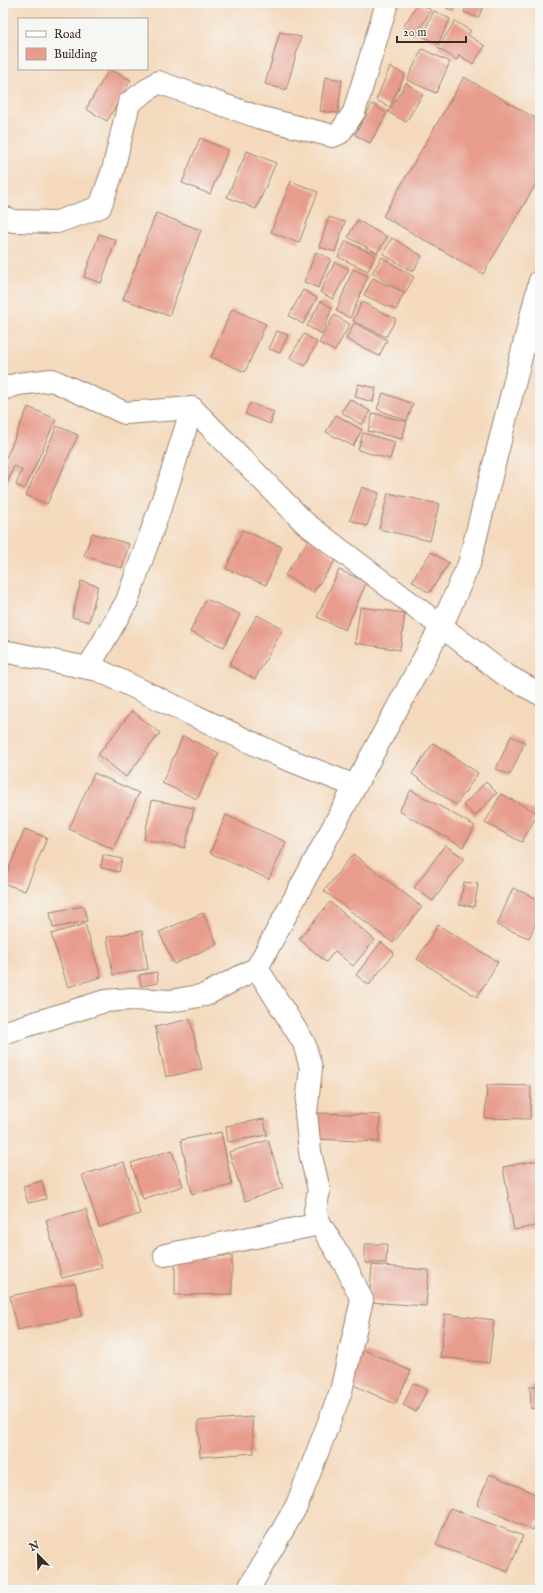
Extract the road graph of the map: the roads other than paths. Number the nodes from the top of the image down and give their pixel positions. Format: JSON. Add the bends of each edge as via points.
{"nodes":[{"id":1,"x":387,"y":3,"type":"edge"},
{"id":2,"x":3,"y":217,"type":"edge"},
{"id":3,"x":540,"y":281,"type":"edge"},
{"id":4,"x":3,"y":390,"type":"edge"},
{"id":5,"x":192,"y":408,"type":"junction"},
{"id":6,"x":441,"y":627,"type":"junction"},
{"id":7,"x":3,"y":651,"type":"edge"},
{"id":8,"x":88,"y":668,"type":"junction"},
{"id":9,"x":540,"y":694,"type":"edge"},
{"id":10,"x":355,"y":786,"type":"junction"},
{"id":11,"x":257,"y":968,"type":"junction"},
{"id":12,"x":3,"y":1033,"type":"edge"},
{"id":13,"x":320,"y":1224,"type":"junction"},
{"id":14,"x":165,"y":1255,"type":"dead end"},
{"id":15,"x":248,"y":1590,"type":"edge"}],
"edges":[{"from":1,"to":2,"type":"street","via":[[354,112],[340,133],[333,136],[258,117],[158,82],[129,103],[113,170],[100,207],[57,222],[13,221]]},
{"from":3,"to":6,"type":"street","via":[[468,564]]},
{"from":4,"to":5,"type":"street","via":[[18,384],[52,380],[125,413]]},
{"from":5,"to":6,"type":"street","via":[[305,523]]},
{"from":5,"to":8,"type":"street","via":[[127,601]]},
{"from":6,"to":9,"type":"street","via":[[504,674]]},
{"from":6,"to":10,"type":"street"},
{"from":7,"to":8,"type":"street"},
{"from":8,"to":10,"type":"street","via":[[98,670],[282,757]]},
{"from":10,"to":11,"type":"street"},
{"from":11,"to":12,"type":"street","via":[[204,995],[170,1001],[104,1001]]},
{"from":11,"to":13,"type":"street","via":[[304,1043],[311,1068],[306,1113],[310,1152],[319,1190],[314,1211]]},
{"from":13,"to":14,"type":"street"},
{"from":13,"to":15,"type":"street","via":[[347,1268],[362,1300],[341,1391],[297,1505]]}]}
